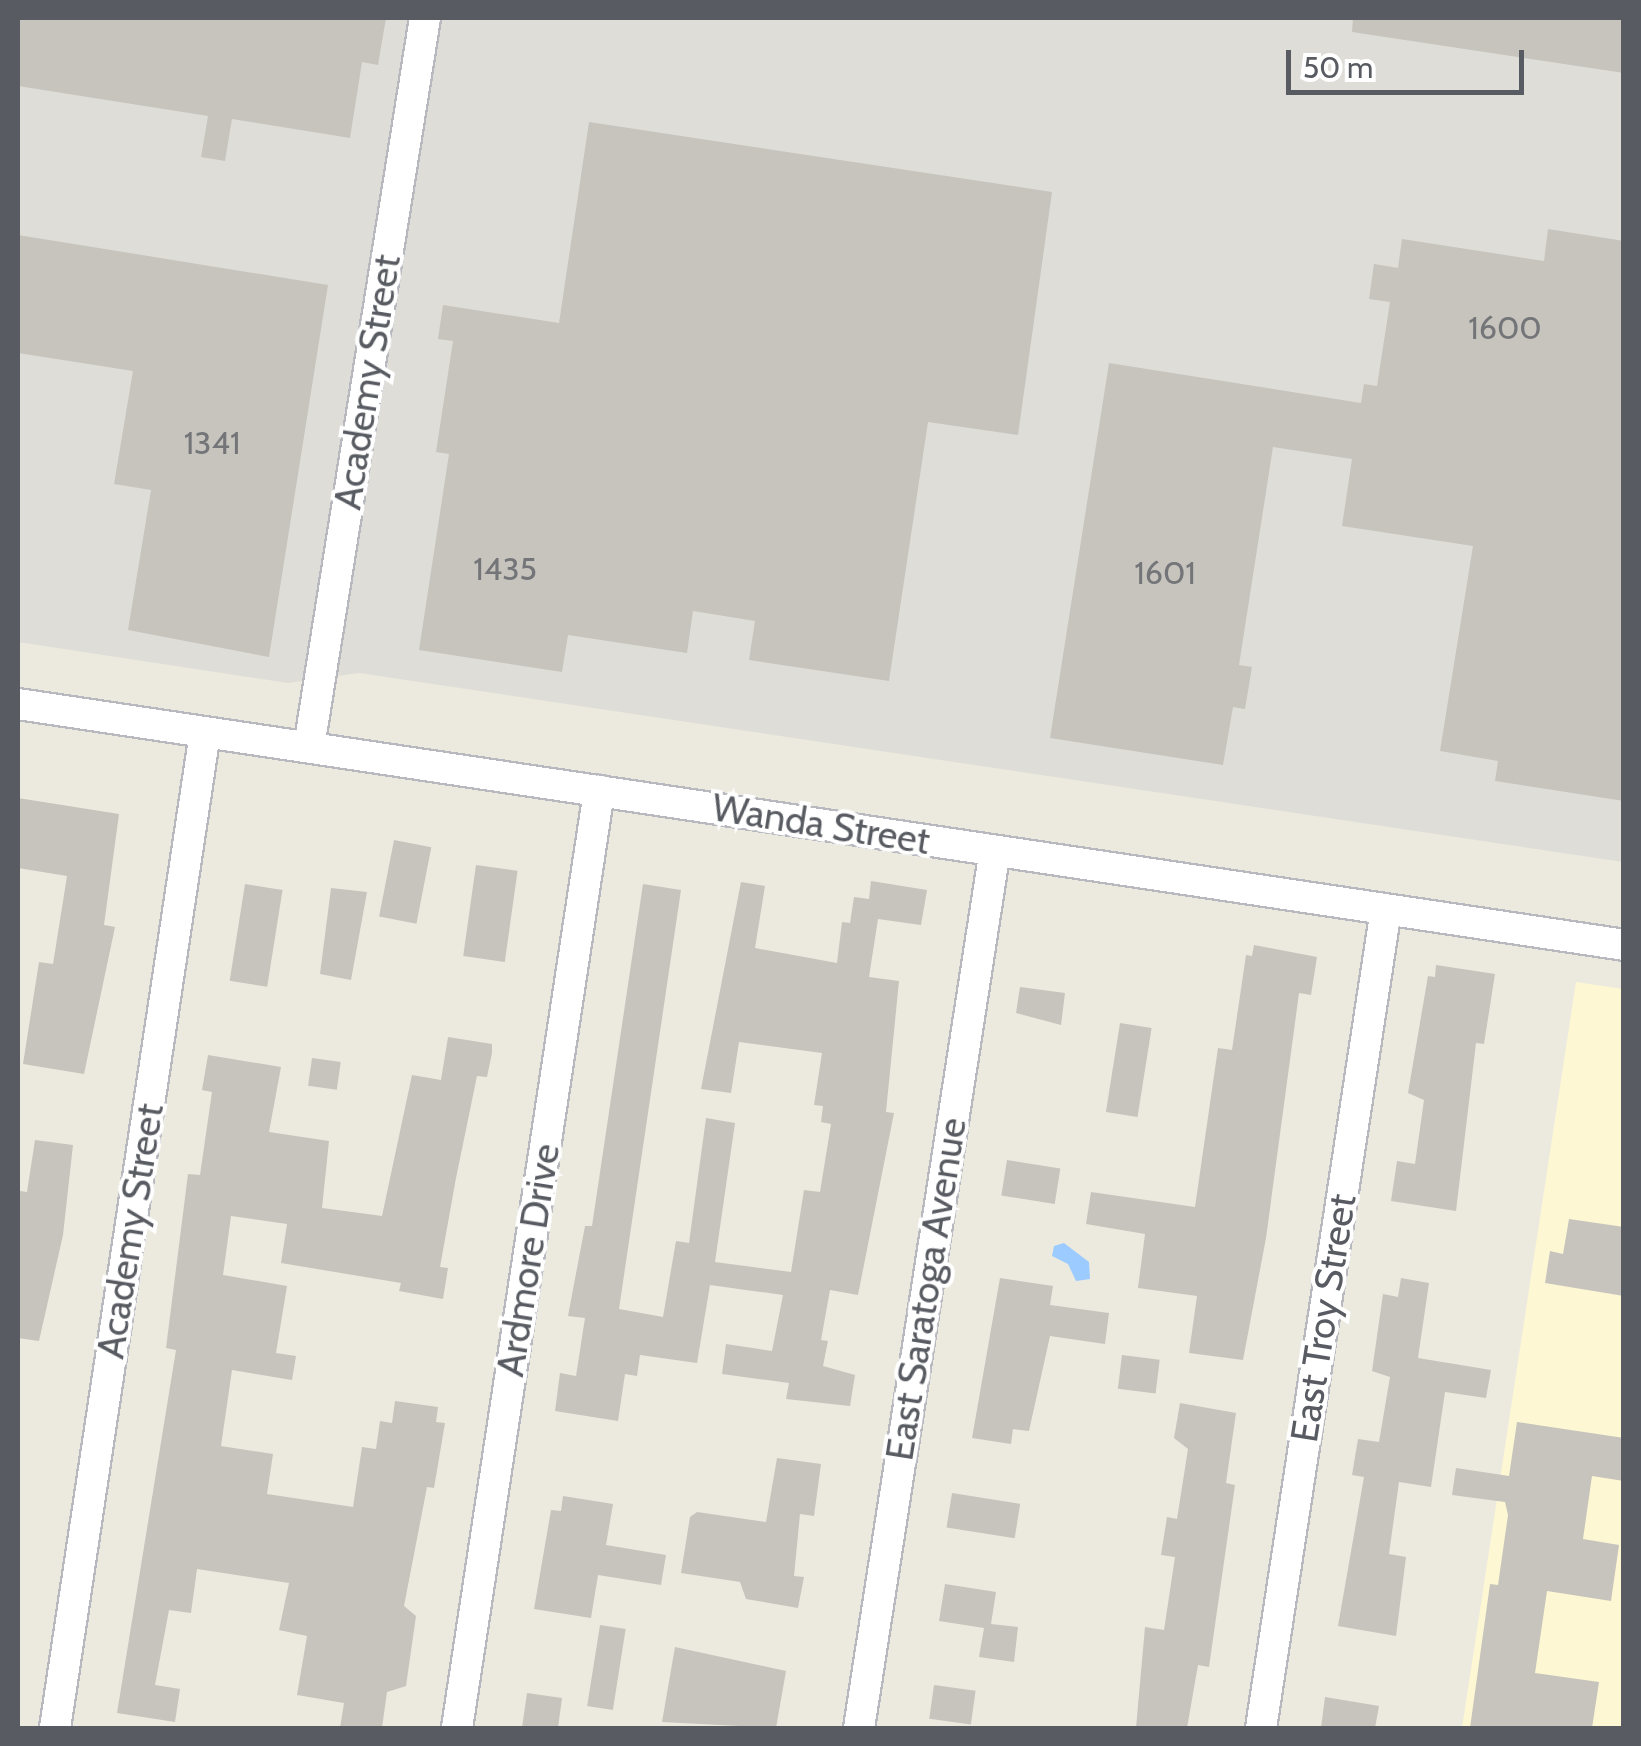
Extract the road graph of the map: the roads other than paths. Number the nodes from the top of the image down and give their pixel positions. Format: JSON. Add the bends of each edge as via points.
{"nodes":[{"id":1,"x":425,"y":18,"type":"edge"},
{"id":2,"x":18,"y":704,"type":"edge"},
{"id":3,"x":206,"y":733,"type":"junction"},
{"id":4,"x":309,"y":747,"type":"junction"},
{"id":5,"x":599,"y":790,"type":"junction"},
{"id":6,"x":995,"y":850,"type":"junction"},
{"id":7,"x":1386,"y":908,"type":"junction"},
{"id":8,"x":1624,"y":945,"type":"edge"},
{"id":9,"x":56,"y":1728,"type":"edge"},
{"id":10,"x":457,"y":1728,"type":"edge"},
{"id":11,"x":860,"y":1728,"type":"edge"},
{"id":12,"x":1260,"y":1728,"type":"edge"}],
"edges":[{"from":1,"to":4,"type":"street","name":"Academy Street"},
{"from":2,"to":3,"type":"street","name":"Wanda Street"},
{"from":3,"to":4,"type":"street","name":"Wanda Street"},
{"from":3,"to":9,"type":"street","name":"Academy Street"},
{"from":4,"to":5,"type":"street","name":"Wanda Street"},
{"from":5,"to":6,"type":"street","name":"Wanda Street"},
{"from":5,"to":10,"type":"street","name":"Ardmore Drive"},
{"from":6,"to":7,"type":"street","name":"Wanda Street"},
{"from":6,"to":11,"type":"street","name":"East Saratoga Avenue"},
{"from":7,"to":8,"type":"street","name":"Wanda Street"},
{"from":7,"to":12,"type":"street","name":"East Troy Street"}]}
